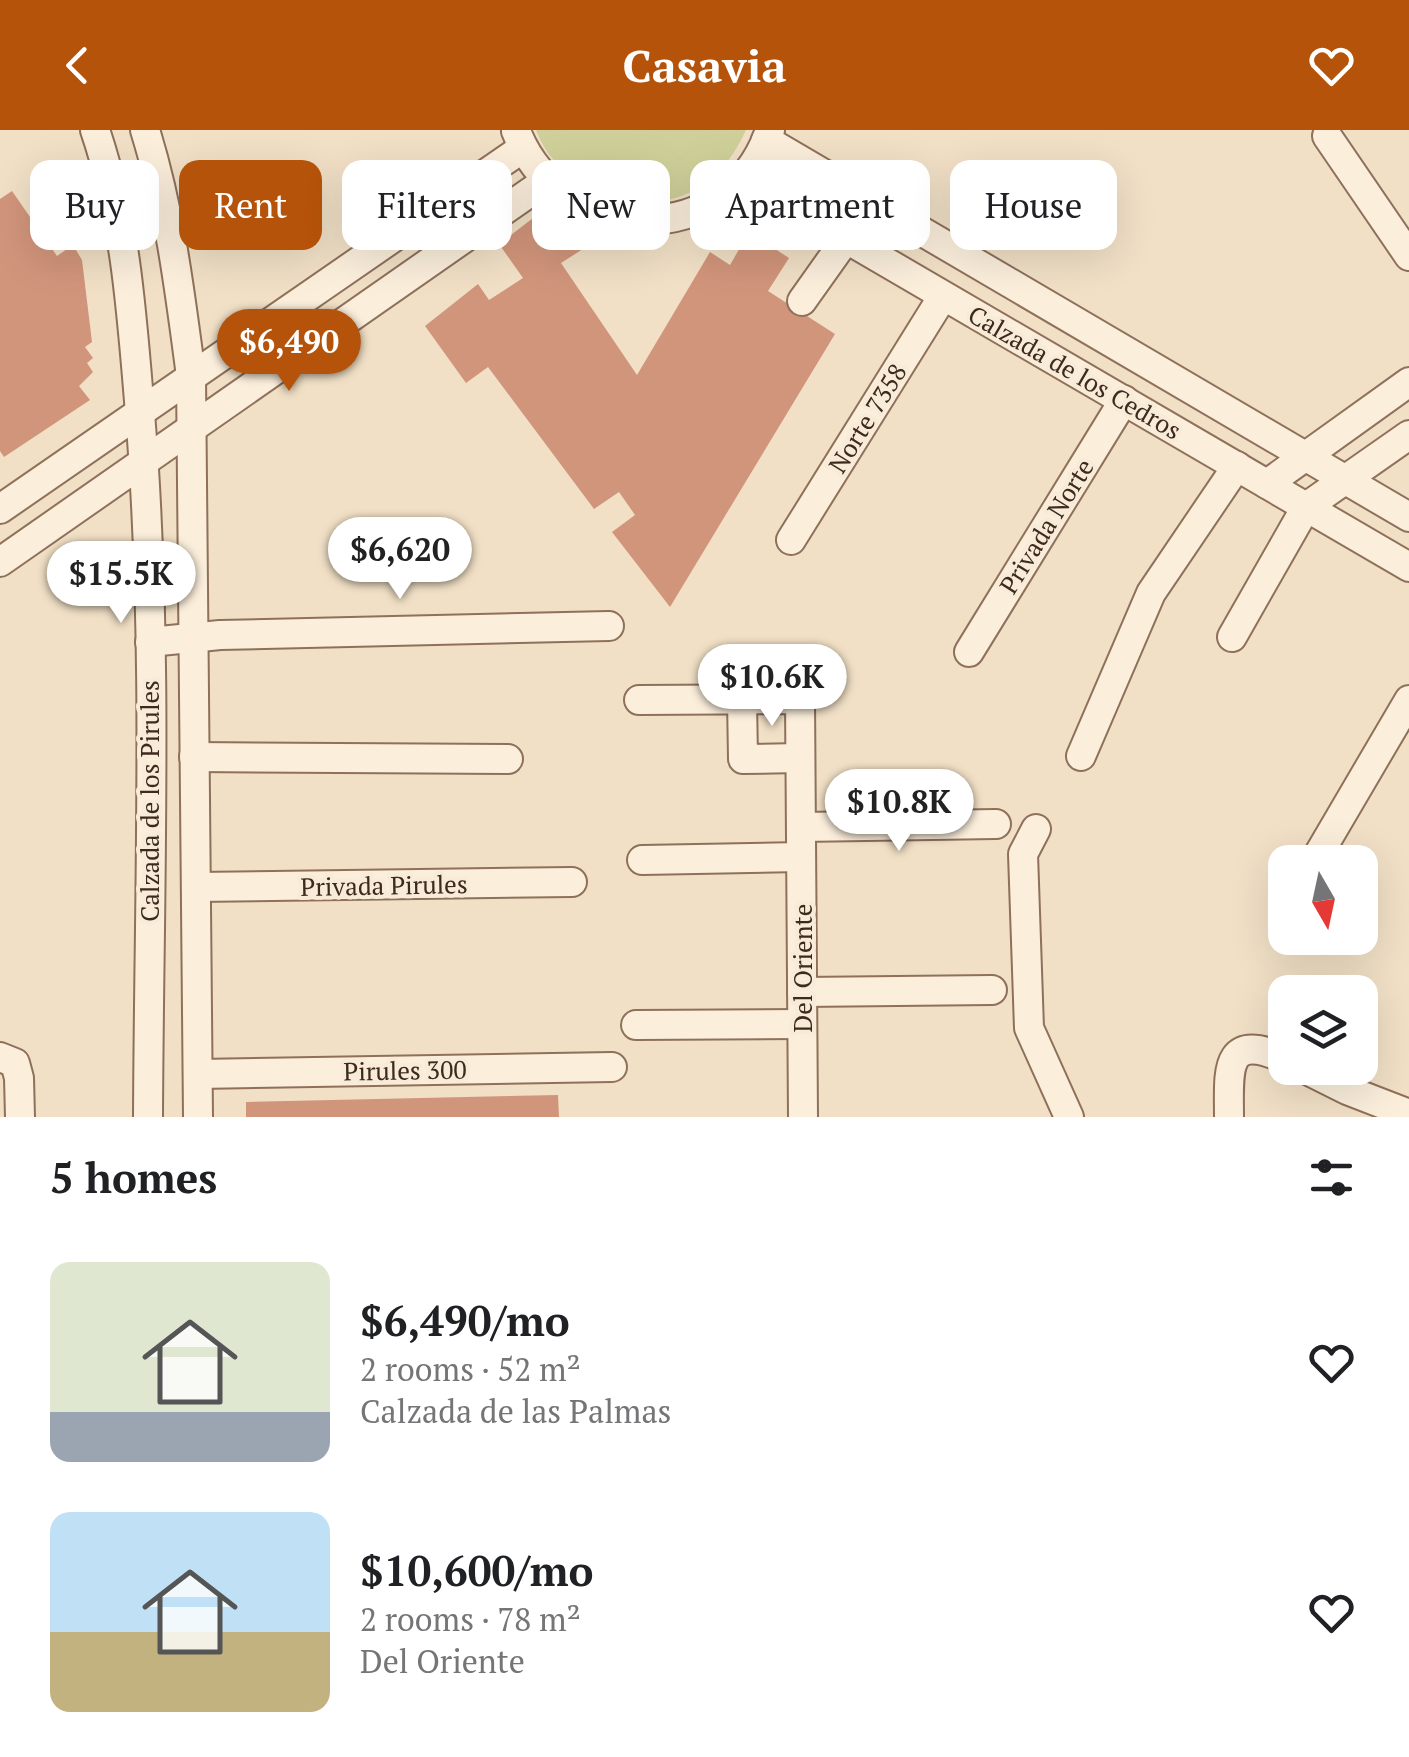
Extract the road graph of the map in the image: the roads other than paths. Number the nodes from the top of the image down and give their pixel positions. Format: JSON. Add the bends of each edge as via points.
{"nodes":[{"id":1,"x":95,"y":130,"type":"edge"},
{"id":2,"x":145,"y":130,"type":"edge"},
{"id":3,"x":768,"y":135,"type":"edge"},
{"id":4,"x":1327,"y":136,"type":"dead end"},
{"id":5,"x":519,"y":139,"type":"edge"},
{"id":6,"x":533,"y":160,"type":"edge"},
{"id":7,"x":753,"y":160,"type":"edge"},
{"id":8,"x":532,"y":190,"type":"edge"},
{"id":9,"x":838,"y":250,"type":"edge"},
{"id":10,"x":865,"y":250,"type":"edge"},
{"id":11,"x":1409,"y":256,"type":"edge"},
{"id":12,"x":944,"y":296,"type":"junction"},
{"id":13,"x":802,"y":300,"type":"dead end"},
{"id":14,"x":190,"y":376,"type":"junction"},
{"id":15,"x":1409,"y":382,"type":"edge"},
{"id":16,"x":1124,"y":400,"type":"junction"},
{"id":17,"x":140,"y":412,"type":"junction"},
{"id":18,"x":191,"y":428,"type":"junction"},
{"id":19,"x":1409,"y":435,"type":"edge"},
{"id":20,"x":1306,"y":457,"type":"junction"},
{"id":21,"x":144,"y":460,"type":"junction"},
{"id":22,"x":1237,"y":466,"type":"junction"},
{"id":23,"x":1345,"y":479,"type":"junction"},
{"id":24,"x":1267,"y":484,"type":"junction"},
{"id":25,"x":1306,"y":507,"type":"junction"},
{"id":26,"x":0,"y":509,"type":"edge"},
{"id":27,"x":1409,"y":517,"type":"edge"},
{"id":28,"x":791,"y":540,"type":"dead end"},
{"id":29,"x":0,"y":562,"type":"edge"},
{"id":30,"x":1409,"y":567,"type":"edge"},
{"id":31,"x":609,"y":626,"type":"dead end"},
{"id":32,"x":194,"y":637,"type":"junction"},
{"id":33,"x":1232,"y":638,"type":"dead end"},
{"id":34,"x":150,"y":642,"type":"junction"},
{"id":35,"x":969,"y":652,"type":"dead end"},
{"id":36,"x":742,"y":699,"type":"junction"},
{"id":37,"x":639,"y":700,"type":"dead end"},
{"id":38,"x":1409,"y":700,"type":"edge"},
{"id":39,"x":1081,"y":756,"type":"dead end"},
{"id":40,"x":194,"y":757,"type":"junction"},
{"id":41,"x":800,"y":758,"type":"junction"},
{"id":42,"x":508,"y":759,"type":"dead end"},
{"id":43,"x":996,"y":824,"type":"dead end"},
{"id":44,"x":801,"y":827,"type":"junction"},
{"id":45,"x":1036,"y":829,"type":"dead end"},
{"id":46,"x":1324,"y":845,"type":"edge"},
{"id":47,"x":801,"y":857,"type":"junction"},
{"id":48,"x":642,"y":860,"type":"dead end"},
{"id":49,"x":572,"y":882,"type":"dead end"},
{"id":50,"x":196,"y":887,"type":"junction"},
{"id":51,"x":992,"y":990,"type":"dead end"},
{"id":52,"x":802,"y":992,"type":"junction"},
{"id":53,"x":802,"y":1024,"type":"junction"},
{"id":54,"x":636,"y":1026,"type":"dead end"},
{"id":55,"x":1268,"y":1054,"type":"edge"},
{"id":56,"x":0,"y":1057,"type":"edge"},
{"id":57,"x":612,"y":1067,"type":"dead end"},
{"id":58,"x":198,"y":1074,"type":"junction"},
{"id":59,"x":1338,"y":1085,"type":"edge"},
{"id":60,"x":1409,"y":1114,"type":"edge"},
{"id":61,"x":20,"y":1117,"type":"edge"},
{"id":62,"x":148,"y":1117,"type":"edge"},
{"id":63,"x":198,"y":1117,"type":"edge"},
{"id":64,"x":803,"y":1117,"type":"edge"},
{"id":65,"x":1069,"y":1117,"type":"edge"},
{"id":66,"x":1229,"y":1117,"type":"edge"}],
"edges":[{"from":1,"to":17,"type":"street","name":"Calzada de los Pirules","via":[[111,177],[130,291]]},
{"from":2,"to":14,"type":"street","name":"Calzada de los Pirules","via":[[162,191]]},
{"from":3,"to":7,"type":"street"},
{"from":3,"to":20,"type":"street","name":"Calzada de los Cedros"},
{"from":4,"to":11,"type":"street"},
{"from":5,"to":6,"type":"street"},
{"from":5,"to":14,"type":"street"},
{"from":8,"to":18,"type":"street"},
{"from":9,"to":13,"type":"street"},
{"from":10,"to":12,"type":"street","name":"Calzada de los Cedros"},
{"from":12,"to":16,"type":"street","name":"Calzada de los Cedros"},
{"from":12,"to":28,"type":"street","name":"Norte 7358"},
{"from":14,"to":17,"type":"street"},
{"from":14,"to":18,"type":"street","name":"Calzada de los Pirules"},
{"from":15,"to":20,"type":"street"},
{"from":16,"to":22,"type":"street","name":"Calzada de los Cedros"},
{"from":16,"to":35,"type":"street","name":"Privada Norte"},
{"from":17,"to":21,"type":"street","name":"Calzada de los Pirules"},
{"from":17,"to":26,"type":"street"},
{"from":18,"to":21,"type":"street"},
{"from":18,"to":32,"type":"street","name":"Calzada de los Pirules"},
{"from":19,"to":23,"type":"street"},
{"from":20,"to":23,"type":"street","name":"Calzada de los Cedros"},
{"from":20,"to":24,"type":"street"},
{"from":21,"to":29,"type":"street"},
{"from":21,"to":34,"type":"street","name":"Calzada de los Pirules"},
{"from":22,"to":24,"type":"street","name":"Calzada de los Cedros"},
{"from":22,"to":39,"type":"street","via":[[1151,594]]},
{"from":23,"to":25,"type":"street"},
{"from":23,"to":27,"type":"street","name":"Calzada de los Cedros"},
{"from":24,"to":25,"type":"street","name":"Calzada de los Cedros"},
{"from":25,"to":30,"type":"street","name":"Calzada de los Cedros"},
{"from":25,"to":33,"type":"street"},
{"from":31,"to":32,"type":"street"},
{"from":32,"to":34,"type":"street"},
{"from":32,"to":40,"type":"street","name":"Calzada de los Pirules"},
{"from":34,"to":62,"type":"street","name":"Calzada de los Pirules"},
{"from":36,"to":37,"type":"street"},
{"from":36,"to":41,"type":"street","via":[[744,759]]},
{"from":36,"to":41,"type":"street","name":"Del Oriente","via":[[800,699]]},
{"from":38,"to":46,"type":"street"},
{"from":40,"to":42,"type":"street"},
{"from":40,"to":50,"type":"street","name":"Calzada de los Pirules"},
{"from":41,"to":44,"type":"street","name":"Del Oriente"},
{"from":43,"to":44,"type":"street"},
{"from":44,"to":47,"type":"street","name":"Del Oriente"},
{"from":45,"to":65,"type":"street","via":[[1024,854],[1030,1028]]},
{"from":47,"to":48,"type":"street"},
{"from":47,"to":52,"type":"street","name":"Del Oriente"},
{"from":49,"to":50,"type":"street","name":"Privada Pirules"},
{"from":50,"to":58,"type":"street","name":"Calzada de los Pirules"},
{"from":51,"to":52,"type":"street"},
{"from":52,"to":53,"type":"street","name":"Del Oriente"},
{"from":53,"to":54,"type":"street"},
{"from":53,"to":64,"type":"street","name":"Del Oriente"},
{"from":55,"to":66,"type":"street","via":[[1256,1050],[1232,1059]]},
{"from":56,"to":61,"type":"street","via":[[15,1062]]},
{"from":57,"to":58,"type":"street","name":"Pirules 300"},
{"from":58,"to":63,"type":"street","name":"Calzada de los Pirules"},
{"from":59,"to":60,"type":"street"}]}
